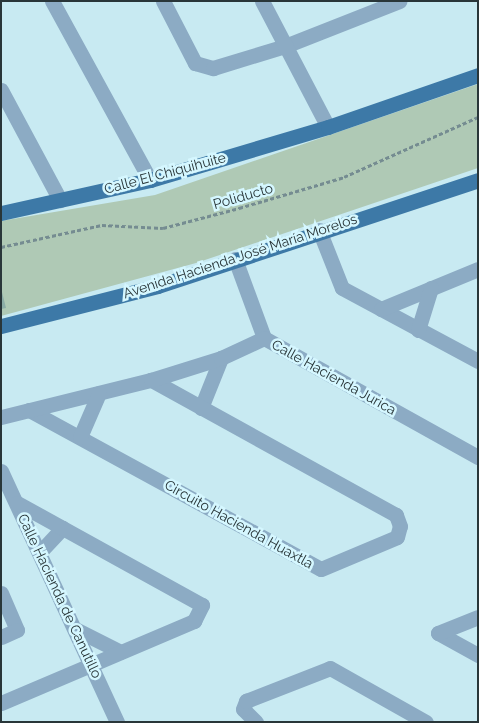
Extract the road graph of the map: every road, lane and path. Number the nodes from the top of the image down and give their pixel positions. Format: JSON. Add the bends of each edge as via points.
{"nodes":[{"id":1,"x":52,"y":1,"type":"edge"},
{"id":2,"x":163,"y":1,"type":"edge"},
{"id":3,"x":262,"y":1,"type":"edge"},
{"id":4,"x":399,"y":1,"type":"edge"},
{"id":5,"x":285,"y":46,"type":"junction"},
{"id":6,"x":478,"y":75,"type":"edge"},
{"id":7,"x":1,"y":90,"type":"edge"},
{"id":8,"x":478,"y":117,"type":"edge"},
{"id":9,"x":328,"y":127,"type":"junction"},
{"id":10,"x":150,"y":180,"type":"junction"},
{"id":11,"x":478,"y":180,"type":"edge"},
{"id":12,"x":60,"y":200,"type":"junction"},
{"id":13,"x":1,"y":213,"type":"edge"},
{"id":14,"x":319,"y":230,"type":"junction"},
{"id":15,"x":1,"y":247,"type":"edge"},
{"id":16,"x":235,"y":259,"type":"junction"},
{"id":17,"x":478,"y":269,"type":"edge"},
{"id":18,"x":431,"y":288,"type":"junction"},
{"id":19,"x":381,"y":309,"type":"junction"},
{"id":20,"x":1,"y":326,"type":"edge"},
{"id":21,"x":418,"y":330,"type":"junction"},
{"id":22,"x":264,"y":338,"type":"junction"},
{"id":23,"x":221,"y":358,"type":"junction"},
{"id":24,"x":478,"y":361,"type":"edge"},
{"id":25,"x":151,"y":380,"type":"junction"},
{"id":26,"x":99,"y":393,"type":"junction"},
{"id":27,"x":201,"y":408,"type":"junction"},
{"id":28,"x":29,"y":410,"type":"junction"},
{"id":29,"x":1,"y":417,"type":"edge"},
{"id":30,"x":80,"y":437,"type":"junction"},
{"id":31,"x":478,"y":457,"type":"edge"},
{"id":32,"x":1,"y":471,"type":"edge"},
{"id":33,"x":16,"y":503,"type":"junction"},
{"id":34,"x":62,"y":528,"type":"junction"},
{"id":35,"x":40,"y":552,"type":"junction"},
{"id":36,"x":1,"y":593,"type":"edge"},
{"id":37,"x":478,"y":617,"type":"edge"},
{"id":38,"x":75,"y":629,"type":"junction"},
{"id":39,"x":1,"y":637,"type":"edge"},
{"id":40,"x":121,"y":652,"type":"junction"},
{"id":41,"x":478,"y":655,"type":"edge"},
{"id":42,"x":92,"y":665,"type":"junction"},
{"id":43,"x":1,"y":703,"type":"edge"},
{"id":44,"x":117,"y":722,"type":"edge"},
{"id":45,"x":256,"y":722,"type":"edge"},
{"id":46,"x":426,"y":722,"type":"edge"}],
"edges":[{"from":1,"to":10,"type":"street"},
{"from":2,"to":5,"type":"street","via":[[195,63],[203,67]]},
{"from":3,"to":5,"type":"street"},
{"from":4,"to":5,"type":"street"},
{"from":5,"to":9,"type":"street"},
{"from":6,"to":9,"type":"main road"},
{"from":7,"to":12,"type":"street"},
{"from":8,"to":15,"type":"path","name":"Poliducto","via":[[344,177],[239,208],[163,228],[102,224]]},
{"from":9,"to":10,"type":"main road","name":"Calle El Chiquihuite"},
{"from":10,"to":12,"type":"main road","name":"Calle El Chiquihuite"},
{"from":11,"to":14,"type":"main road","name":"Avenida Hacienda José María Morelos"},
{"from":12,"to":13,"type":"main road","name":"Calle El Chiquihuite"},
{"from":14,"to":16,"type":"main road","name":"Avenida Hacienda José María Morelos"},
{"from":14,"to":19,"type":"street","via":[[342,288]]},
{"from":16,"to":20,"type":"main road","name":"Avenida Hacienda José María Morelos","via":[[158,286]]},
{"from":16,"to":22,"type":"street","name":"Calle Hacienda Jurica"},
{"from":17,"to":18,"type":"street"},
{"from":18,"to":19,"type":"street"},
{"from":18,"to":21,"type":"street"},
{"from":19,"to":21,"type":"street"},
{"from":21,"to":24,"type":"street"},
{"from":22,"to":23,"type":"street"},
{"from":22,"to":31,"type":"street","name":"Calle Hacienda Jurica"},
{"from":23,"to":25,"type":"street"},
{"from":23,"to":27,"type":"street"},
{"from":25,"to":26,"type":"street"},
{"from":25,"to":27,"type":"street","name":"Circuito Hacienda Huaxtla"},
{"from":26,"to":28,"type":"street"},
{"from":26,"to":30,"type":"street"},
{"from":27,"to":30,"type":"street","name":"Circuito Hacienda Huaxtla","via":[[396,515],[400,526],[397,537],[321,569]]},
{"from":28,"to":29,"type":"street"},
{"from":28,"to":30,"type":"street","name":"Circuito Hacienda Huaxtla"},
{"from":32,"to":33,"type":"street","name":"Calle Hacienda de Canutillo"},
{"from":33,"to":34,"type":"street"},
{"from":33,"to":35,"type":"street","name":"Calle Hacienda de Canutillo"},
{"from":34,"to":35,"type":"street"},
{"from":34,"to":40,"type":"street","via":[[202,605],[194,621]]},
{"from":35,"to":38,"type":"street","name":"Calle Hacienda de Canutillo"},
{"from":36,"to":39,"type":"street","via":[[17,630]]},
{"from":37,"to":41,"type":"street","via":[[438,633]]},
{"from":38,"to":40,"type":"street"},
{"from":38,"to":42,"type":"street","name":"Calle Hacienda de Canutillo"},
{"from":40,"to":42,"type":"street"},
{"from":42,"to":43,"type":"street"},
{"from":42,"to":44,"type":"street","name":"Calle Hacienda de Canutillo"},
{"from":45,"to":46,"type":"street","via":[[243,709],[246,701],[330,668]]}]}
